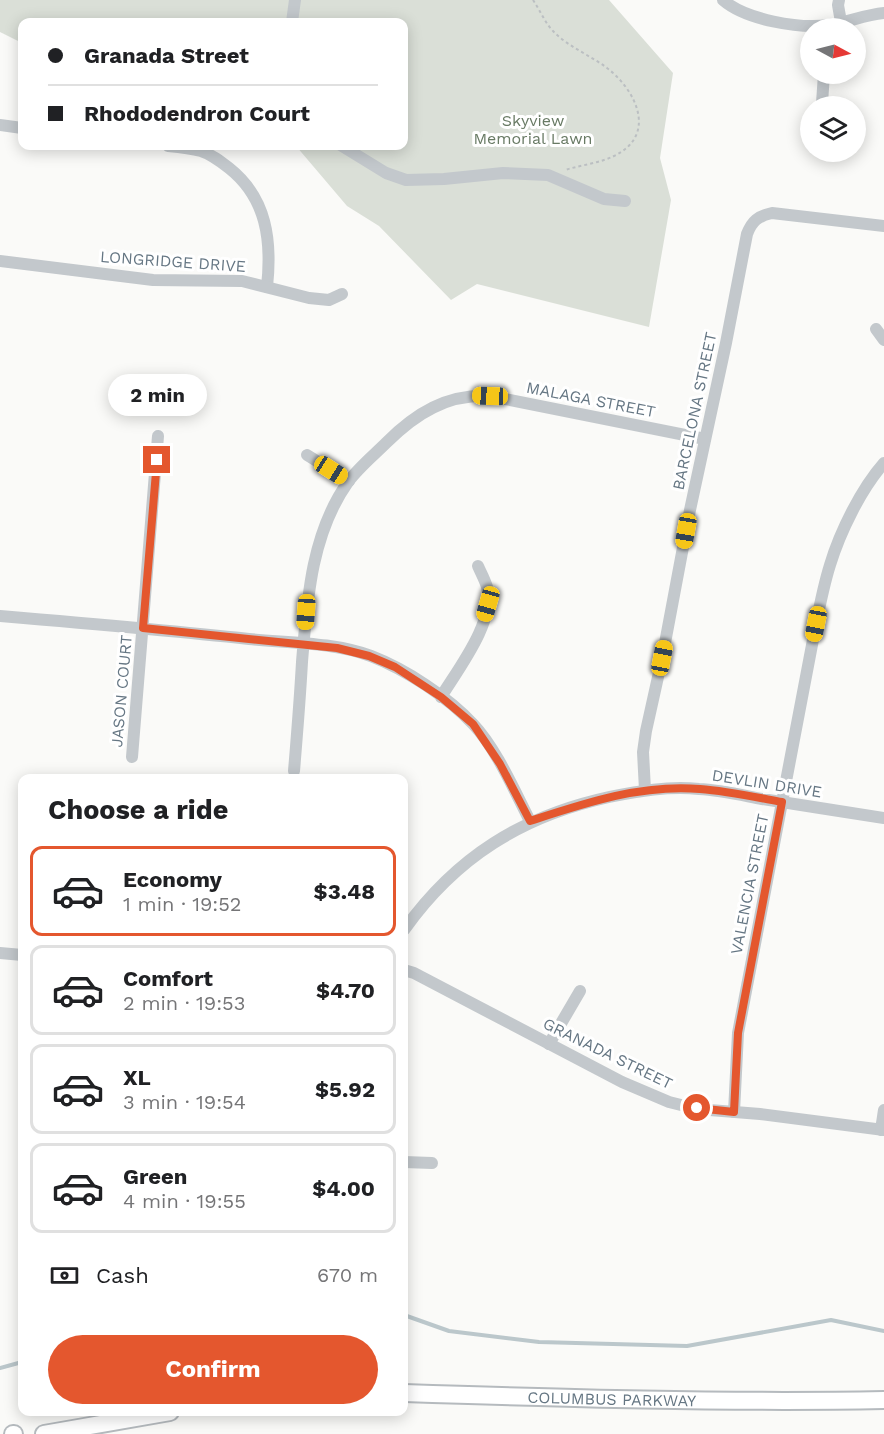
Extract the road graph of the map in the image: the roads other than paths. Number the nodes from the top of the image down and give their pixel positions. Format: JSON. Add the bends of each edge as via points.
{"nodes":[{"id":1,"x":295,"y":0,"type":"edge"},
{"id":2,"x":723,"y":0,"type":"edge"},
{"id":3,"x":839,"y":0,"type":"edge"},
{"id":4,"x":884,"y":13,"type":"edge"},
{"id":5,"x":293,"y":18,"type":"edge"},
{"id":6,"x":840,"y":18,"type":"edge"},
{"id":7,"x":860,"y":18,"type":"edge"},
{"id":8,"x":800,"y":25,"type":"edge"},
{"id":9,"x":0,"y":125,"type":"edge"},
{"id":10,"x":18,"y":127,"type":"edge"},
{"id":11,"x":194,"y":150,"type":"edge"},
{"id":12,"x":349,"y":150,"type":"edge"},
{"id":13,"x":625,"y":201,"type":"dead end"},
{"id":14,"x":884,"y":226,"type":"edge"},
{"id":15,"x":0,"y":261,"type":"edge"},
{"id":16,"x":267,"y":286,"type":"junction"},
{"id":17,"x":342,"y":294,"type":"dead end"},
{"id":18,"x":876,"y":329,"type":"dead end"},
{"id":19,"x":884,"y":340,"type":"edge"},
{"id":20,"x":158,"y":436,"type":"dead end"},
{"id":21,"x":705,"y":439,"type":"junction"},
{"id":22,"x":307,"y":455,"type":"dead end"},
{"id":23,"x":884,"y":463,"type":"edge"},
{"id":24,"x":349,"y":481,"type":"junction"},
{"id":25,"x":478,"y":566,"type":"dead end"},
{"id":26,"x":0,"y":616,"type":"edge"},
{"id":27,"x":143,"y":628,"type":"junction"},
{"id":28,"x":304,"y":644,"type":"junction"},
{"id":29,"x":441,"y":697,"type":"junction"},
{"id":30,"x":132,"y":758,"type":"dead end"},
{"id":31,"x":294,"y":771,"type":"dead end"},
{"id":32,"x":645,"y":790,"type":"junction"},
{"id":33,"x":782,"y":802,"type":"junction"},
{"id":34,"x":884,"y":818,"type":"edge"},
{"id":35,"x":530,"y":821,"type":"junction"},
{"id":36,"x":408,"y":925,"type":"edge"},
{"id":37,"x":0,"y":953,"type":"edge"},
{"id":38,"x":18,"y":955,"type":"edge"},
{"id":39,"x":408,"y":972,"type":"edge"},
{"id":40,"x":580,"y":991,"type":"dead end"},
{"id":41,"x":549,"y":1044,"type":"junction"},
{"id":42,"x":884,"y":1110,"type":"edge"},
{"id":43,"x":734,"y":1112,"type":"junction"},
{"id":44,"x":883,"y":1130,"type":"edge"},
{"id":45,"x":408,"y":1162,"type":"edge"},
{"id":46,"x":432,"y":1163,"type":"dead end"},
{"id":47,"x":408,"y":1393,"type":"edge"},
{"id":48,"x":884,"y":1400,"type":"edge"},
{"id":49,"x":822,"y":1401,"type":"junction"},
{"id":50,"x":884,"y":1405,"type":"edge"},
{"id":51,"x":147,"y":1416,"type":"edge"},
{"id":52,"x":44,"y":1434,"type":"edge"}],
"edges":[{"from":1,"to":5,"type":"street"},
{"from":2,"to":8,"type":"street","via":[[749,14]]},
{"from":3,"to":6,"type":"street"},
{"from":4,"to":7,"type":"street"},
{"from":9,"to":10,"type":"street"},
{"from":11,"to":16,"type":"street","via":[[235,173],[264,215],[270,252]]},
{"from":12,"to":13,"type":"street","via":[[386,173],[406,180],[503,173],[548,175],[604,199]]},
{"from":14,"to":21,"type":"street","name":"BARCELONA STREET","via":[[780,213],[755,219],[747,234]]},
{"from":15,"to":16,"type":"street","name":"LONGRIDGE DRIVE","via":[[153,280],[223,280]]},
{"from":16,"to":17,"type":"street","name":"LONGRIDGE DRIVE","via":[[309,298],[329,300]]},
{"from":18,"to":19,"type":"street"},
{"from":20,"to":27,"type":"street","name":"JASON COURT"},
{"from":21,"to":24,"type":"street","name":"MALAGA STREET","via":[[473,395],[435,405],[418,415],[399,429]]},
{"from":21,"to":32,"type":"street","name":"BARCELONA STREET","via":[[646,731]]},
{"from":22,"to":24,"type":"street"},
{"from":23,"to":33,"type":"street","name":"VALENCIA STREET","via":[[862,494],[830,564]]},
{"from":24,"to":28,"type":"street","name":"MALAGA STREET","via":[[315,560]]},
{"from":25,"to":29,"type":"street","via":[[488,589],[482,626]]},
{"from":26,"to":27,"type":"street"},
{"from":27,"to":28,"type":"street"},
{"from":27,"to":30,"type":"street","name":"JASON COURT"},
{"from":28,"to":29,"type":"street","via":[[369,656],[395,667]]},
{"from":28,"to":31,"type":"street","name":"MALAGA STREET"},
{"from":29,"to":35,"type":"street","via":[[473,724],[500,764]]},
{"from":32,"to":33,"type":"street","name":"DEVLIN DRIVE","via":[[699,789]]},
{"from":32,"to":35,"type":"street","name":"DEVLIN DRIVE","via":[[585,803]]},
{"from":33,"to":34,"type":"street","name":"DEVLIN DRIVE"},
{"from":33,"to":43,"type":"street","name":"VALENCIA STREET","via":[[738,1033]]},
{"from":35,"to":36,"type":"street","name":"DEVLIN DRIVE","via":[[475,854],[436,890]]},
{"from":37,"to":38,"type":"street"},
{"from":39,"to":41,"type":"street","name":"GRANADA STREET"},
{"from":40,"to":41,"type":"street"},
{"from":41,"to":43,"type":"street","name":"GRANADA STREET","via":[[669,1102]]},
{"from":42,"to":44,"type":"street"},
{"from":43,"to":44,"type":"street","name":"GRANADA STREET"},
{"from":45,"to":46,"type":"street"},
{"from":47,"to":49,"type":"main road","name":"COLUMBUS PARKWAY"},
{"from":48,"to":49,"type":"main road","name":"COLUMBUS PARKWAY"},
{"from":49,"to":50,"type":"main road","name":"COLUMBUS PARKWAY"},
{"from":51,"to":52,"type":"main road"}]}
